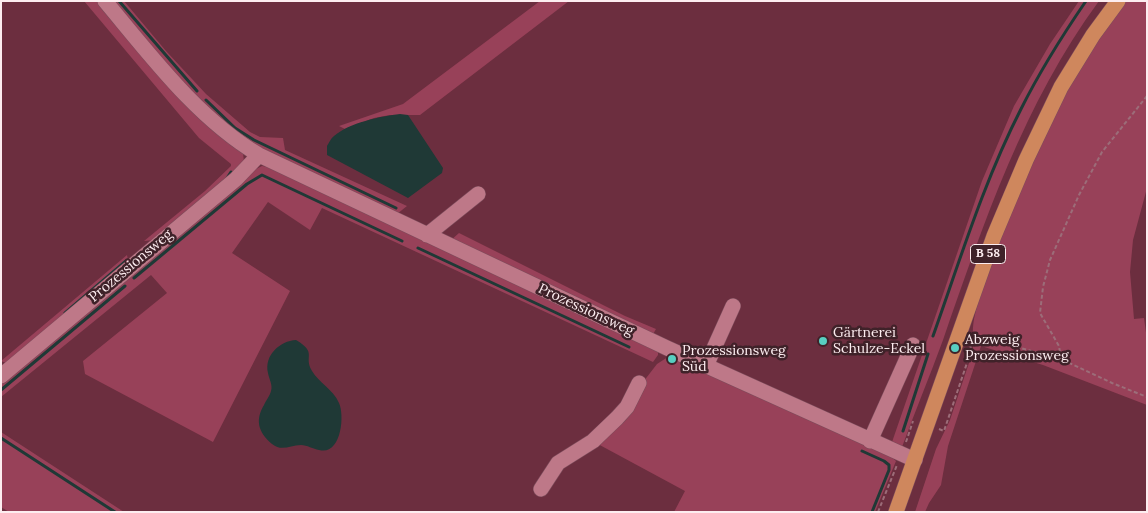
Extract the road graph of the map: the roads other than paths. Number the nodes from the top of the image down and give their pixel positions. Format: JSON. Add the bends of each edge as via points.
{"nodes":[{"id":1,"x":105,"y":1,"type":"edge"},
{"id":2,"x":1118,"y":1,"type":"edge"},
{"id":3,"x":259,"y":155,"type":"junction"},
{"id":4,"x":478,"y":194,"type":"dead end"},
{"id":5,"x":427,"y":235,"type":"junction"},
{"id":6,"x":732,"y":306,"type":"dead end"},
{"id":7,"x":913,"y":345,"type":"dead end"},
{"id":8,"x":706,"y":366,"type":"junction"},
{"id":9,"x":1,"y":376,"type":"edge"},
{"id":10,"x":638,"y":383,"type":"dead end"},
{"id":11,"x":870,"y":440,"type":"junction"},
{"id":12,"x":915,"y":460,"type":"junction"},
{"id":13,"x":541,"y":489,"type":"dead end"},
{"id":14,"x":896,"y":512,"type":"edge"}],
"edges":[{"from":1,"to":3,"type":"street","name":"Prozessionsweg","via":[[195,105]]},
{"from":2,"to":12,"type":"main road","number":"B 58","via":[[1061,87],[1026,160],[994,236]]},
{"from":3,"to":5,"type":"street","name":"Prozessionsweg"},
{"from":3,"to":9,"type":"street","name":"Prozessionsweg","via":[[236,179]]},
{"from":4,"to":5,"type":"street"},
{"from":5,"to":8,"type":"street","name":"Prozessionsweg"},
{"from":6,"to":8,"type":"street"},
{"from":7,"to":11,"type":"street"},
{"from":8,"to":11,"type":"street","name":"Prozessionsweg"},
{"from":10,"to":13,"type":"street","via":[[627,407],[617,418],[593,441],[558,463]]},
{"from":11,"to":12,"type":"street","name":"Prozessionsweg"},
{"from":12,"to":14,"type":"main road","number":"B 58"}]}
